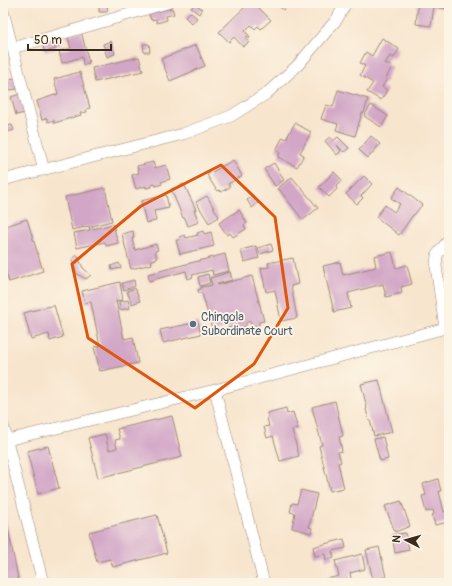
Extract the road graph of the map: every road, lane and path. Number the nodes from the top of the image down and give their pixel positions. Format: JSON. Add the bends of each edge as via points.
{"nodes":[{"id":1,"x":167,"y":3,"type":"edge"},
{"id":2,"x":346,"y":3,"type":"edge"},
{"id":3,"x":3,"y":10,"type":"edge"},
{"id":4,"x":12,"y":48,"type":"junction"},
{"id":5,"x":44,"y":170,"type":"junction"},
{"id":6,"x":3,"y":180,"type":"edge"},
{"id":7,"x":449,"y":240,"type":"edge"},
{"id":8,"x":447,"y":327,"type":"edge"},
{"id":9,"x":215,"y":390,"type":"junction"},
{"id":10,"x":3,"y":424,"type":"edge"},
{"id":11,"x":5,"y":440,"type":"edge"},
{"id":12,"x":43,"y":583,"type":"edge"},
{"id":13,"x":264,"y":583,"type":"edge"}],
"edges":[{"from":1,"to":4,"type":"street"},
{"from":2,"to":5,"type":"street","via":[[337,19],[298,65],[266,94],[231,116],[183,134]]},
{"from":3,"to":4,"type":"street"},
{"from":4,"to":5,"type":"street"},
{"from":5,"to":6,"type":"street"},
{"from":7,"to":8,"type":"street","via":[[437,255],[436,266]]},
{"from":8,"to":9,"type":"street"},
{"from":9,"to":11,"type":"street"},
{"from":9,"to":13,"type":"street"},
{"from":10,"to":11,"type":"street"},
{"from":11,"to":12,"type":"street"}]}
